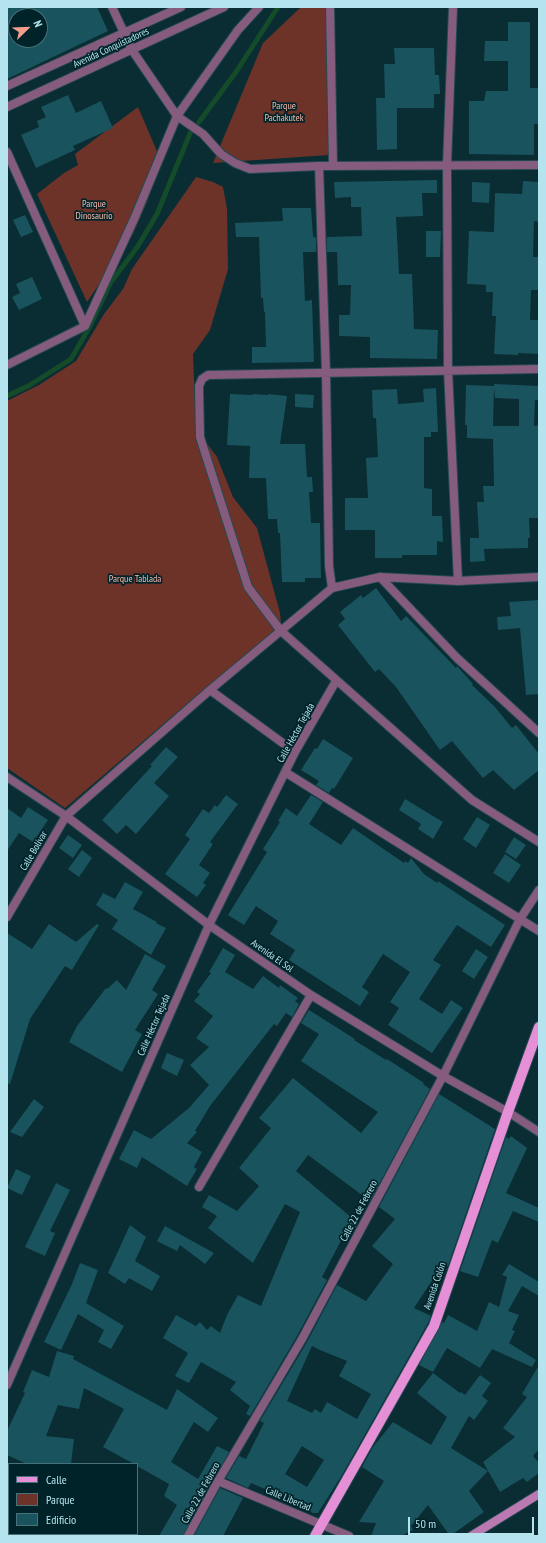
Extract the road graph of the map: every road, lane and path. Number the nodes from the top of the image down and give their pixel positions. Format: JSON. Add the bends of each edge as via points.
{"nodes":[{"id":1,"x":112,"y":7,"type":"edge"},
{"id":2,"x":180,"y":7,"type":"edge"},
{"id":3,"x":224,"y":7,"type":"edge"},
{"id":4,"x":259,"y":7,"type":"edge"},
{"id":5,"x":330,"y":7,"type":"edge"},
{"id":6,"x":453,"y":7,"type":"edge"},
{"id":7,"x":124,"y":33,"type":"junction"},
{"id":8,"x":132,"y":50,"type":"junction"},
{"id":9,"x":7,"y":86,"type":"edge"},
{"id":10,"x":7,"y":107,"type":"edge"},
{"id":11,"x":177,"y":116,"type":"junction"},
{"id":12,"x":7,"y":152,"type":"edge"},
{"id":13,"x":447,"y":165,"type":"junction"},
{"id":14,"x":539,"y":165,"type":"edge"},
{"id":15,"x":319,"y":166,"type":"junction"},
{"id":16,"x":333,"y":166,"type":"junction"},
{"id":17,"x":85,"y":326,"type":"junction"},
{"id":18,"x":7,"y":365,"type":"edge"},
{"id":19,"x":539,"y":369,"type":"edge"},
{"id":20,"x":448,"y":370,"type":"junction"},
{"id":21,"x":326,"y":373,"type":"junction"},
{"id":22,"x":380,"y":577,"type":"junction"},
{"id":23,"x":539,"y":577,"type":"edge"},
{"id":24,"x":458,"y":581,"type":"junction"},
{"id":25,"x":332,"y":588,"type":"junction"},
{"id":26,"x":281,"y":631,"type":"junction"},
{"id":27,"x":336,"y":681,"type":"junction"},
{"id":28,"x":210,"y":690,"type":"junction"},
{"id":29,"x":539,"y":733,"type":"edge"},
{"id":30,"x":295,"y":752,"type":"junction"},
{"id":31,"x":285,"y":772,"type":"junction"},
{"id":32,"x":7,"y":777,"type":"edge"},
{"id":33,"x":66,"y":816,"type":"junction"},
{"id":34,"x":539,"y":842,"type":"edge"},
{"id":35,"x":539,"y":890,"type":"edge"},
{"id":36,"x":7,"y":917,"type":"edge"},
{"id":37,"x":520,"y":919,"type":"junction"},
{"id":38,"x":208,"y":924,"type":"junction"},
{"id":39,"x":539,"y":931,"type":"edge"},
{"id":40,"x":311,"y":995,"type":"junction"},
{"id":41,"x":539,"y":1027,"type":"edge"},
{"id":42,"x":443,"y":1076,"type":"junction"},
{"id":43,"x":508,"y":1112,"type":"junction"},
{"id":44,"x":539,"y":1132,"type":"edge"},
{"id":45,"x":199,"y":1187,"type":"dead end"},
{"id":46,"x":7,"y":1385,"type":"edge"},
{"id":47,"x":218,"y":1481,"type":"junction"},
{"id":48,"x":539,"y":1494,"type":"edge"},
{"id":49,"x":322,"y":1524,"type":"junction"},
{"id":50,"x":188,"y":1536,"type":"edge"},
{"id":51,"x":315,"y":1536,"type":"edge"},
{"id":52,"x":349,"y":1536,"type":"edge"},
{"id":53,"x":471,"y":1536,"type":"edge"}],
"edges":[{"from":1,"to":7,"type":"street"},
{"from":2,"to":7,"type":"street","name":"Avenida Conquistadores"},
{"from":3,"to":8,"type":"street","name":"Avenida Conquistadores"},
{"from":4,"to":11,"type":"street","via":[[238,30]]},
{"from":5,"to":16,"type":"street"},
{"from":6,"to":13,"type":"street"},
{"from":7,"to":8,"type":"street"},
{"from":7,"to":9,"type":"street","name":"Avenida Conquistadores"},
{"from":8,"to":10,"type":"street","name":"Avenida Conquistadores"},
{"from":8,"to":11,"type":"street"},
{"from":11,"to":15,"type":"street","via":[[204,134],[221,154],[250,169]]},
{"from":11,"to":17,"type":"street","via":[[135,217]]},
{"from":12,"to":17,"type":"street"},
{"from":13,"to":14,"type":"street"},
{"from":13,"to":16,"type":"street"},
{"from":13,"to":20,"type":"street"},
{"from":15,"to":16,"type":"street"},
{"from":15,"to":21,"type":"street"},
{"from":17,"to":18,"type":"street"},
{"from":19,"to":20,"type":"street"},
{"from":20,"to":21,"type":"street"},
{"from":20,"to":24,"type":"street"},
{"from":21,"to":25,"type":"street","via":[[329,566]]},
{"from":21,"to":26,"type":"street","via":[[208,375],[202,379],[200,386],[200,437],[248,587]]},
{"from":22,"to":24,"type":"street"},
{"from":22,"to":25,"type":"street"},
{"from":22,"to":29,"type":"street","via":[[457,658]]},
{"from":23,"to":24,"type":"street"},
{"from":25,"to":26,"type":"street","name":"Calle Bolívar"},
{"from":26,"to":27,"type":"street"},
{"from":26,"to":28,"type":"street","name":"Calle Bolívar"},
{"from":27,"to":30,"type":"street","name":"Calle Héctor Tejada"},
{"from":27,"to":34,"type":"street","via":[[472,800]]},
{"from":28,"to":30,"type":"street"},
{"from":28,"to":33,"type":"street","name":"Calle Bolívar"},
{"from":30,"to":31,"type":"street","name":"Calle Héctor Tejada"},
{"from":31,"to":37,"type":"street"},
{"from":31,"to":38,"type":"street","name":"Calle Héctor Tejada"},
{"from":32,"to":33,"type":"street","name":"Avenida El Sol"},
{"from":33,"to":36,"type":"street","name":"Calle Bolívar"},
{"from":33,"to":38,"type":"street","name":"Avenida El Sol"},
{"from":35,"to":37,"type":"street","name":"Calle 22 de Febrero"},
{"from":37,"to":39,"type":"street"},
{"from":37,"to":42,"type":"street","name":"Calle 22 de Febrero"},
{"from":38,"to":40,"type":"street","name":"Avenida El Sol"},
{"from":38,"to":46,"type":"street","name":"Calle Héctor Tejada"},
{"from":40,"to":42,"type":"street","name":"Avenida El Sol"},
{"from":40,"to":45,"type":"street"},
{"from":41,"to":43,"type":"main road","name":"Avenida Colón"},
{"from":42,"to":43,"type":"street","name":"Avenida El Sol"},
{"from":42,"to":47,"type":"street","name":"Calle 22 de Febrero","via":[[302,1339]]},
{"from":43,"to":44,"type":"street","name":"Avenida El Sol"},
{"from":43,"to":49,"type":"main road","name":"Avenida Colón","via":[[434,1326]]},
{"from":47,"to":49,"type":"street","name":"Calle Libertad"},
{"from":47,"to":50,"type":"street","name":"Calle 22 de Febrero"},
{"from":48,"to":53,"type":"main road"},
{"from":49,"to":51,"type":"main road","name":"Avenida Colón"},
{"from":49,"to":52,"type":"street","name":"Calle Libertad"}]}
